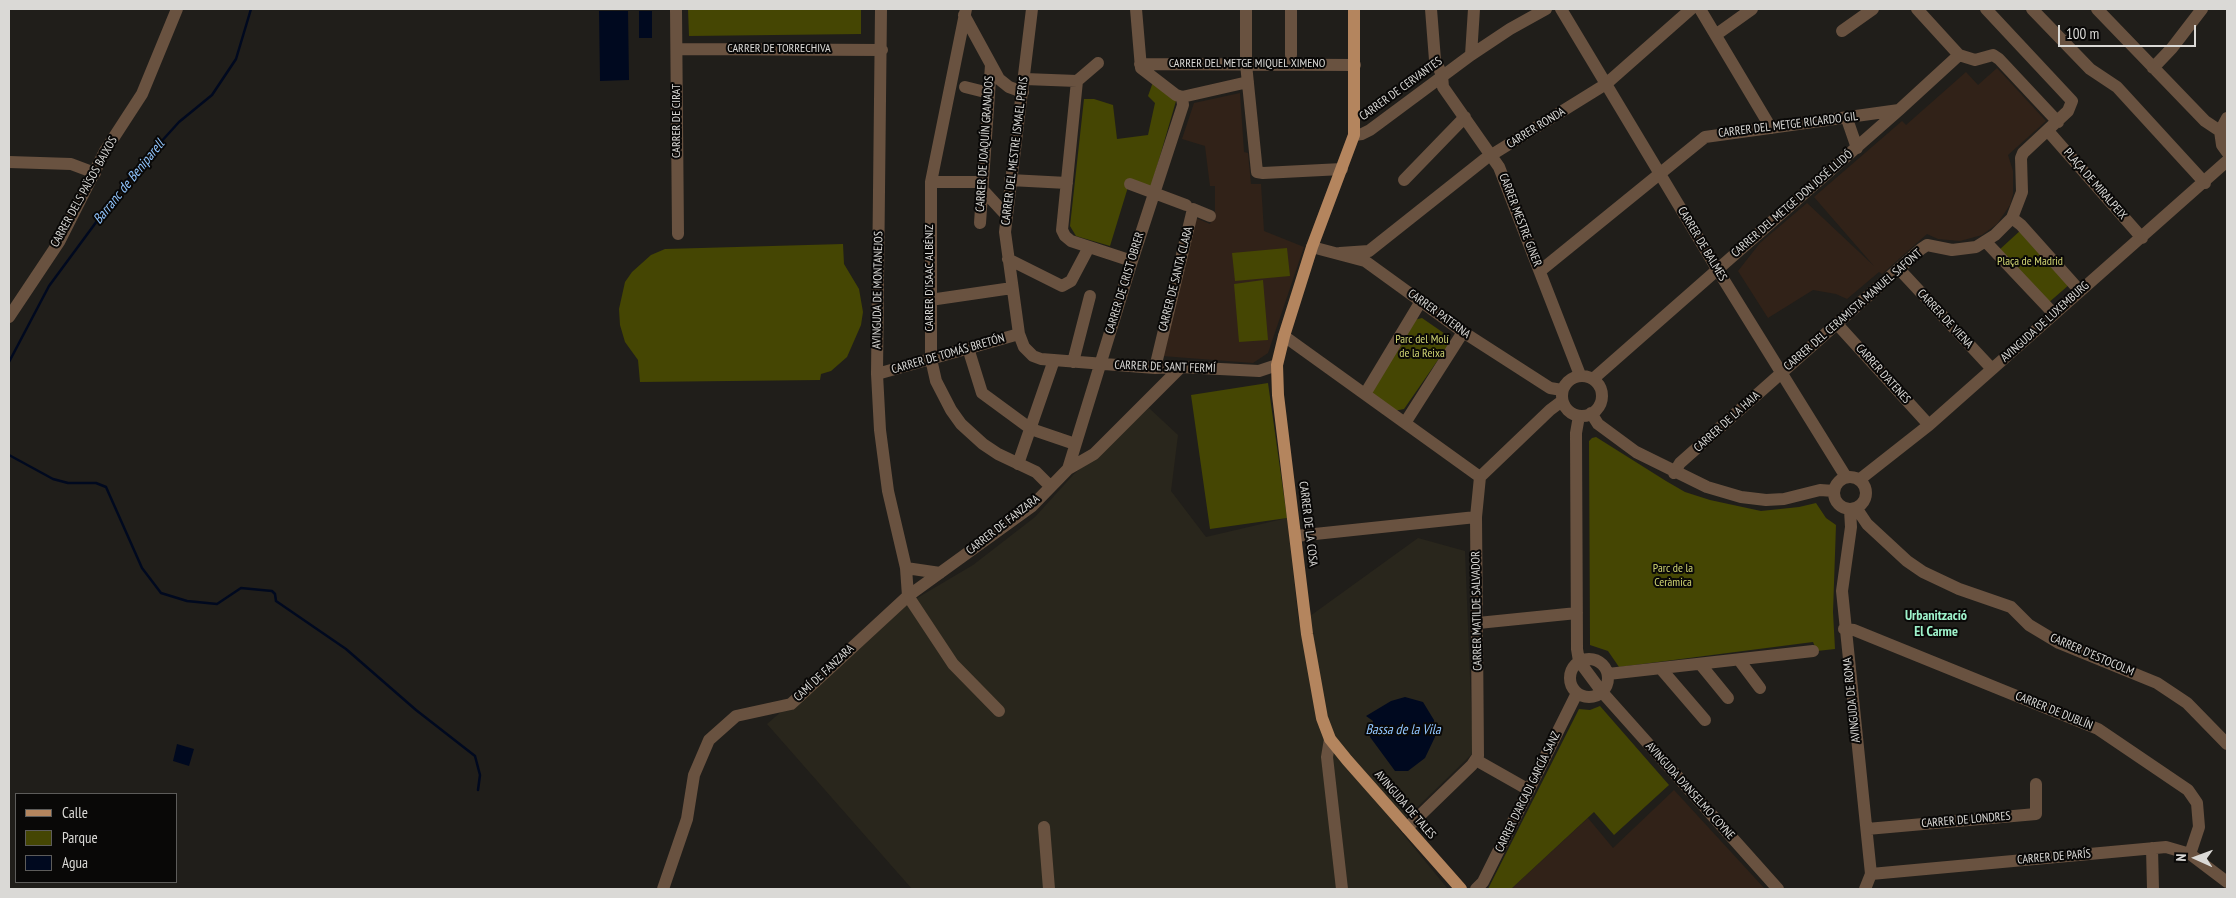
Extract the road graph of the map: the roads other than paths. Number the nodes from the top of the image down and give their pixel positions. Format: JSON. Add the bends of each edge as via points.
{"nodes":[{"id":1,"x":177,"y":9,"type":"edge"},
{"id":2,"x":676,"y":9,"type":"edge"},
{"id":3,"x":881,"y":9,"type":"edge"},
{"id":4,"x":1032,"y":9,"type":"edge"},
{"id":5,"x":1136,"y":9,"type":"edge"},
{"id":6,"x":1246,"y":9,"type":"edge"},
{"id":7,"x":1291,"y":9,"type":"edge"},
{"id":8,"x":1354,"y":9,"type":"edge"},
{"id":9,"x":1430,"y":9,"type":"edge"},
{"id":10,"x":1474,"y":9,"type":"edge"},
{"id":11,"x":1546,"y":9,"type":"edge"},
{"id":12,"x":1561,"y":9,"type":"edge"},
{"id":13,"x":1700,"y":9,"type":"edge"},
{"id":14,"x":1752,"y":9,"type":"edge"},
{"id":15,"x":1872,"y":9,"type":"edge"},
{"id":16,"x":1917,"y":9,"type":"edge"},
{"id":17,"x":1986,"y":9,"type":"edge"},
{"id":18,"x":2032,"y":9,"type":"edge"},
{"id":19,"x":2097,"y":9,"type":"edge"},
{"id":20,"x":2202,"y":9,"type":"edge"},
{"id":21,"x":1686,"y":11,"type":"edge"},
{"id":22,"x":964,"y":12,"type":"edge"},
{"id":23,"x":1842,"y":31,"type":"dead end"},
{"id":24,"x":1717,"y":34,"type":"junction"},
{"id":25,"x":677,"y":48,"type":"junction"},
{"id":26,"x":882,"y":50,"type":"junction"},
{"id":27,"x":1291,"y":55,"type":"dead end"},
{"id":28,"x":1471,"y":55,"type":"junction"},
{"id":29,"x":1959,"y":55,"type":"junction"},
{"id":30,"x":1098,"y":63,"type":"dead end"},
{"id":31,"x":991,"y":64,"type":"junction"},
{"id":32,"x":1140,"y":64,"type":"junction"},
{"id":33,"x":1246,"y":64,"type":"junction"},
{"id":34,"x":1355,"y":65,"type":"junction"},
{"id":35,"x":2153,"y":68,"type":"junction"},
{"id":36,"x":1442,"y":75,"type":"junction"},
{"id":37,"x":1074,"y":81,"type":"junction"},
{"id":38,"x":1248,"y":82,"type":"junction"},
{"id":39,"x":1606,"y":84,"type":"junction"},
{"id":40,"x":1024,"y":85,"type":"junction"},
{"id":41,"x":965,"y":87,"type":"dead end"},
{"id":42,"x":989,"y":93,"type":"junction"},
{"id":43,"x":1182,"y":97,"type":"junction"},
{"id":44,"x":1899,"y":110,"type":"junction"},
{"id":45,"x":1466,"y":117,"type":"junction"},
{"id":46,"x":2227,"y":118,"type":"edge"},
{"id":47,"x":1847,"y":119,"type":"junction"},
{"id":48,"x":2058,"y":122,"type":"junction"},
{"id":49,"x":1771,"y":128,"type":"junction"},
{"id":50,"x":2048,"y":131,"type":"junction"},
{"id":51,"x":2220,"y":131,"type":"junction"},
{"id":52,"x":1354,"y":135,"type":"junction"},
{"id":53,"x":1857,"y":148,"type":"junction"},
{"id":54,"x":2227,"y":152,"type":"edge"},
{"id":55,"x":1492,"y":155,"type":"junction"},
{"id":56,"x":2227,"y":161,"type":"edge"},
{"id":57,"x":9,"y":162,"type":"edge"},
{"id":58,"x":1342,"y":169,"type":"junction"},
{"id":59,"x":95,"y":173,"type":"junction"},
{"id":60,"x":1660,"y":173,"type":"junction"},
{"id":61,"x":1010,"y":180,"type":"junction"},
{"id":62,"x":1404,"y":180,"type":"dead end"},
{"id":63,"x":931,"y":182,"type":"junction"},
{"id":64,"x":1067,"y":183,"type":"junction"},
{"id":65,"x":2205,"y":183,"type":"junction"},
{"id":66,"x":1130,"y":184,"type":"dead end"},
{"id":67,"x":983,"y":186,"type":"junction"},
{"id":68,"x":1154,"y":192,"type":"junction"},
{"id":69,"x":1186,"y":205,"type":"dead end"},
{"id":70,"x":1006,"y":215,"type":"junction"},
{"id":71,"x":1210,"y":216,"type":"dead end"},
{"id":72,"x":2012,"y":218,"type":"junction"},
{"id":73,"x":980,"y":223,"type":"dead end"},
{"id":74,"x":678,"y":234,"type":"dead end"},
{"id":75,"x":2142,"y":238,"type":"junction"},
{"id":76,"x":1986,"y":242,"type":"junction"},
{"id":77,"x":1378,"y":244,"type":"junction"},
{"id":78,"x":1089,"y":247,"type":"junction"},
{"id":79,"x":1312,"y":247,"type":"junction"},
{"id":80,"x":1340,"y":253,"type":"junction"},
{"id":81,"x":1008,"y":259,"type":"junction"},
{"id":82,"x":1132,"y":261,"type":"junction"},
{"id":83,"x":1371,"y":264,"type":"junction"},
{"id":84,"x":1716,"y":269,"type":"junction"},
{"id":85,"x":1899,"y":269,"type":"junction"},
{"id":86,"x":1540,"y":271,"type":"junction"},
{"id":87,"x":1012,"y":288,"type":"junction"},
{"id":88,"x":2080,"y":291,"type":"junction"},
{"id":89,"x":1090,"y":296,"type":"dead end"},
{"id":90,"x":930,"y":300,"type":"junction"},
{"id":91,"x":1421,"y":301,"type":"junction"},
{"id":92,"x":2054,"y":314,"type":"junction"},
{"id":93,"x":9,"y":317,"type":"edge"},
{"id":94,"x":1837,"y":324,"type":"junction"},
{"id":95,"x":1464,"y":332,"type":"junction"},
{"id":96,"x":1019,"y":334,"type":"junction"},
{"id":97,"x":1284,"y":336,"type":"junction"},
{"id":98,"x":968,"y":348,"type":"junction"},
{"id":99,"x":931,"y":359,"type":"junction"},
{"id":100,"x":1054,"y":360,"type":"junction"},
{"id":101,"x":1072,"y":362,"type":"junction"},
{"id":102,"x":1100,"y":364,"type":"junction"},
{"id":103,"x":1277,"y":365,"type":"junction"},
{"id":104,"x":1180,"y":367,"type":"junction"},
{"id":105,"x":1155,"y":368,"type":"junction"},
{"id":106,"x":1992,"y":369,"type":"junction"},
{"id":107,"x":1781,"y":372,"type":"junction"},
{"id":108,"x":877,"y":374,"type":"junction"},
{"id":109,"x":1580,"y":375,"type":"junction"},
{"id":110,"x":1593,"y":379,"type":"junction"},
{"id":111,"x":1365,"y":394,"type":"junction"},
{"id":112,"x":1562,"y":396,"type":"junction"},
{"id":113,"x":1585,"y":414,"type":"junction"},
{"id":114,"x":1405,"y":422,"type":"junction"},
{"id":115,"x":1930,"y":425,"type":"junction"},
{"id":116,"x":1031,"y":429,"type":"junction"},
{"id":117,"x":1076,"y":444,"type":"junction"},
{"id":118,"x":1018,"y":464,"type":"junction"},
{"id":119,"x":1068,"y":469,"type":"junction"},
{"id":120,"x":1674,"y":473,"type":"junction"},
{"id":121,"x":1480,"y":477,"type":"junction"},
{"id":122,"x":1846,"y":477,"type":"junction"},
{"id":123,"x":1859,"y":480,"type":"junction"},
{"id":124,"x":1050,"y":486,"type":"junction"},
{"id":125,"x":1834,"y":492,"type":"junction"},
{"id":126,"x":1854,"y":509,"type":"junction"},
{"id":127,"x":1476,"y":517,"type":"junction"},
{"id":128,"x":1296,"y":536,"type":"junction"},
{"id":129,"x":906,"y":568,"type":"junction"},
{"id":130,"x":940,"y":573,"type":"junction"},
{"id":131,"x":925,"y":583,"type":"junction"},
{"id":132,"x":908,"y":596,"type":"junction"},
{"id":133,"x":1577,"y":613,"type":"junction"},
{"id":134,"x":1478,"y":623,"type":"junction"},
{"id":135,"x":1844,"y":629,"type":"junction"},
{"id":136,"x":1813,"y":651,"type":"dead end"},
{"id":137,"x":1739,"y":660,"type":"junction"},
{"id":138,"x":1579,"y":661,"type":"junction"},
{"id":139,"x":1701,"y":665,"type":"junction"},
{"id":140,"x":1662,"y":670,"type":"junction"},
{"id":141,"x":1608,"y":674,"type":"junction"},
{"id":142,"x":1760,"y":688,"type":"dead end"},
{"id":143,"x":1602,"y":692,"type":"junction"},
{"id":144,"x":1577,"y":693,"type":"junction"},
{"id":145,"x":1728,"y":698,"type":"dead end"},
{"id":146,"x":1000,"y":711,"type":"dead end"},
{"id":147,"x":1705,"y":720,"type":"dead end"},
{"id":148,"x":1330,"y":739,"type":"junction"},
{"id":149,"x":2227,"y":744,"type":"edge"},
{"id":150,"x":1476,"y":760,"type":"junction"},
{"id":151,"x":2036,"y":784,"type":"dead end"},
{"id":152,"x":1529,"y":790,"type":"junction"},
{"id":153,"x":1044,"y":827,"type":"dead end"},
{"id":154,"x":1407,"y":828,"type":"junction"},
{"id":155,"x":1866,"y":829,"type":"junction"},
{"id":156,"x":2152,"y":848,"type":"junction"},
{"id":157,"x":2190,"y":854,"type":"junction"},
{"id":158,"x":1871,"y":874,"type":"junction"},
{"id":159,"x":2227,"y":882,"type":"edge"},
{"id":160,"x":663,"y":889,"type":"edge"},
{"id":161,"x":1049,"y":889,"type":"edge"},
{"id":162,"x":1342,"y":889,"type":"edge"},
{"id":163,"x":1461,"y":889,"type":"edge"},
{"id":164,"x":1476,"y":889,"type":"edge"},
{"id":165,"x":1778,"y":889,"type":"edge"},
{"id":166,"x":1864,"y":889,"type":"edge"},
{"id":167,"x":2153,"y":889,"type":"edge"}],
"edges":[{"from":1,"to":59,"type":"street","name":"CARRER DELS PAÏSOS BAIXOS","via":[[142,94],[105,151]]},
{"from":2,"to":25,"type":"street","name":"CARRER DE CIRAT"},
{"from":3,"to":26,"type":"street","name":"AVINGUDA DE MONTANEJOS"},
{"from":4,"to":40,"type":"street","name":"CARRER DEL MESTRE ISMAEL PERIS"},
{"from":5,"to":32,"type":"street"},
{"from":6,"to":33,"type":"street"},
{"from":7,"to":27,"type":"street"},
{"from":8,"to":34,"type":"main road"},
{"from":9,"to":36,"type":"street","name":"CARRER MESTRE GINER","via":[[1435,60]]},
{"from":10,"to":28,"type":"street"},
{"from":11,"to":28,"type":"street","name":"CARRER DE CERVANTES"},
{"from":12,"to":39,"type":"street","name":"CARRER DE BALMES"},
{"from":13,"to":24,"type":"street"},
{"from":14,"to":24,"type":"street"},
{"from":15,"to":23,"type":"street"},
{"from":16,"to":29,"type":"street"},
{"from":17,"to":48,"type":"street","name":"CARRER DEL CERAMISTA MANUEL SAFONT","via":[[2072,101]]},
{"from":18,"to":65,"type":"street","via":[[2090,69],[2117,87]]},
{"from":19,"to":35,"type":"street"},
{"from":20,"to":35,"type":"street"},
{"from":21,"to":39,"type":"street","name":"CARRER RONDA"},
{"from":22,"to":31,"type":"street"},
{"from":22,"to":63,"type":"street","name":"CARRER D'ISAAC ALBÉNIZ"},
{"from":24,"to":49,"type":"street"},
{"from":25,"to":26,"type":"street","name":"CARRER DE TORRECHIVA"},
{"from":25,"to":74,"type":"street","name":"CARRER DE CIRAT"},
{"from":26,"to":108,"type":"street","name":"AVINGUDA DE MONTANEJOS"},
{"from":28,"to":36,"type":"street","name":"CARRER DE CERVANTES"},
{"from":29,"to":44,"type":"street","name":"CARRER DEL METGE DON JOSÉ LLIDÓ"},
{"from":29,"to":48,"type":"street","via":[[1975,60],[1993,55]]},
{"from":30,"to":37,"type":"street"},
{"from":31,"to":40,"type":"street","via":[[1004,84]]},
{"from":31,"to":42,"type":"street","name":"CARRER DE JOAQUÍN GRANADOS"},
{"from":32,"to":33,"type":"street","name":"CARRER DEL METGE MIQUEL XIMENO"},
{"from":32,"to":43,"type":"street"},
{"from":33,"to":34,"type":"street","name":"CARRER DEL METGE MIQUEL XIMENO"},
{"from":33,"to":38,"type":"street"},
{"from":34,"to":52,"type":"main road"},
{"from":35,"to":51,"type":"street"},
{"from":36,"to":45,"type":"street","name":"CARRER MESTRE GINER","via":[[1443,87]]},
{"from":36,"to":52,"type":"street","name":"CARRER DE CERVANTES","via":[[1370,130]]},
{"from":37,"to":40,"type":"street"},
{"from":37,"to":64,"type":"street","via":[[1076,98]]},
{"from":38,"to":43,"type":"street"},
{"from":38,"to":58,"type":"street","via":[[1257,172]]},
{"from":39,"to":55,"type":"street","name":"CARRER RONDA"},
{"from":39,"to":60,"type":"street","name":"CARRER DE BALMES"},
{"from":40,"to":61,"type":"street","name":"CARRER DEL MESTRE ISMAEL PERIS"},
{"from":41,"to":42,"type":"street"},
{"from":42,"to":67,"type":"street","name":"CARRER DE JOAQUÍN GRANADOS"},
{"from":43,"to":68,"type":"street","name":"CARRER DE CRIST OBRER","via":[[1183,105]]},
{"from":44,"to":47,"type":"street","name":"CARRER DEL METGE RICARDO GIL"},
{"from":44,"to":53,"type":"street","name":"CARRER DEL METGE DON JOSÉ LLIDÓ"},
{"from":45,"to":55,"type":"street","name":"CARRER MESTRE GINER"},
{"from":45,"to":62,"type":"street"},
{"from":46,"to":51,"type":"street"},
{"from":47,"to":49,"type":"street","name":"CARRER DEL METGE RICARDO GIL"},
{"from":47,"to":53,"type":"street","name":"CARRER DEL METGE DON JOSÉ LLIDÓ"},
{"from":48,"to":50,"type":"street","name":"CARRER DEL CERAMISTA MANUEL SAFONT"},
{"from":49,"to":60,"type":"street","name":"CARRER DEL METGE RICARDO GIL","via":[[1705,136]]},
{"from":50,"to":72,"type":"street","name":"CARRER DEL CERAMISTA MANUEL SAFONT","via":[[2023,153],[2022,192]]},
{"from":50,"to":75,"type":"street","name":"PLAÇA DE MIRALPEIX"},
{"from":51,"to":54,"type":"street","via":[[2222,145]]},
{"from":52,"to":58,"type":"main road","name":"CARRER DE CERVANTES"},
{"from":53,"to":84,"type":"street","name":"CARRER DEL METGE DON JOSÉ LLIDÓ"},
{"from":55,"to":77,"type":"street","name":"CARRER RONDA"},
{"from":55,"to":86,"type":"street","name":"CARRER MESTRE GINER"},
{"from":56,"to":65,"type":"street","name":"AVINGUDA DE LUXEMBURG"},
{"from":57,"to":59,"type":"street","via":[[71,164]]},
{"from":58,"to":79,"type":"main road","name":"CARRER DE LA COSA"},
{"from":59,"to":93,"type":"street","name":"CARRER DELS PAÏSOS BAIXOS","via":[[59,242]]},
{"from":60,"to":84,"type":"street","name":"CARRER DE BALMES"},
{"from":60,"to":86,"type":"street","name":"CARRER DEL METGE RICARDO GIL"},
{"from":61,"to":64,"type":"street"},
{"from":61,"to":70,"type":"street","name":"CARRER DEL MESTRE ISMAEL PERIS"},
{"from":63,"to":67,"type":"street"},
{"from":63,"to":90,"type":"street","name":"CARRER D'ISAAC ALBÉNIZ"},
{"from":64,"to":78,"type":"street","via":[[1062,230],[1067,238]]},
{"from":65,"to":75,"type":"street","name":"AVINGUDA DE LUXEMBURG"},
{"from":66,"to":68,"type":"street"},
{"from":67,"to":70,"type":"street"},
{"from":67,"to":73,"type":"street","name":"CARRER DE JOAQUÍN GRANADOS"},
{"from":68,"to":69,"type":"street"},
{"from":68,"to":82,"type":"street","name":"CARRER DE CRIST OBRER"},
{"from":70,"to":81,"type":"street","name":"CARRER DEL MESTRE ISMAEL PERIS"},
{"from":71,"to":105,"type":"street","name":"CARRER DE SANTA CLARA","via":[[1193,209]]},
{"from":72,"to":76,"type":"street","name":"CARRER DEL CERAMISTA MANUEL SAFONT"},
{"from":72,"to":88,"type":"street"},
{"from":75,"to":88,"type":"street","name":"AVINGUDA DE LUXEMBURG"},
{"from":76,"to":85,"type":"street","name":"CARRER DEL CERAMISTA MANUEL SAFONT","via":[[1961,250],[1927,245]]},
{"from":76,"to":92,"type":"street"},
{"from":77,"to":80,"type":"street","name":"CARRER RONDA","via":[[1364,252]]},
{"from":77,"to":83,"type":"street"},
{"from":78,"to":81,"type":"street","via":[[1071,281],[1062,286]]},
{"from":78,"to":82,"type":"street"},
{"from":79,"to":80,"type":"street","name":"CARRER PATERNA"},
{"from":79,"to":97,"type":"main road","name":"CARRER DE LA COSA"},
{"from":80,"to":83,"type":"street","name":"CARRER PATERNA"},
{"from":81,"to":87,"type":"street","name":"CARRER DEL MESTRE ISMAEL PERIS"},
{"from":82,"to":102,"type":"street","name":"CARRER DE CRIST OBRER"},
{"from":83,"to":91,"type":"street","name":"CARRER PATERNA"},
{"from":84,"to":107,"type":"street","name":"CARRER DE BALMES"},
{"from":84,"to":110,"type":"street","name":"CARRER DEL METGE DON JOSÉ LLIDÓ"},
{"from":85,"to":94,"type":"street","name":"CARRER DEL CERAMISTA MANUEL SAFONT"},
{"from":85,"to":106,"type":"street","name":"CARRER DE VIENA"},
{"from":86,"to":109,"type":"street","name":"CARRER MESTRE GINER"},
{"from":87,"to":90,"type":"street"},
{"from":87,"to":96,"type":"street","name":"CARRER DEL MESTRE ISMAEL PERIS"},
{"from":88,"to":92,"type":"street","name":"AVINGUDA DE LUXEMBURG"},
{"from":89,"to":101,"type":"street"},
{"from":90,"to":99,"type":"street","name":"CARRER D'ISAAC ALBÉNIZ"},
{"from":91,"to":95,"type":"street","name":"CARRER PATERNA"},
{"from":91,"to":111,"type":"street"},
{"from":92,"to":106,"type":"street","name":"AVINGUDA DE LUXEMBURG"},
{"from":94,"to":107,"type":"street","name":"CARRER DEL CERAMISTA MANUEL SAFONT"},
{"from":94,"to":115,"type":"street","name":"CARRER D'ATENES"},
{"from":95,"to":112,"type":"street","name":"CARRER PATERNA"},
{"from":95,"to":114,"type":"street"},
{"from":96,"to":98,"type":"street","name":"CARRER DE TOMÁS BRETÓN"},
{"from":96,"to":100,"type":"street","name":"CARRER DEL MESTRE ISMAEL PERIS","via":[[1030,353],[1037,358]]},
{"from":97,"to":103,"type":"main road","name":"CARRER DE LA COSA"},
{"from":97,"to":111,"type":"street"},
{"from":98,"to":99,"type":"street","name":"CARRER DE TOMÁS BRETÓN"},
{"from":98,"to":116,"type":"street","via":[[980,390]]},
{"from":99,"to":108,"type":"street","name":"CARRER DE TOMÁS BRETÓN"},
{"from":99,"to":118,"type":"street","name":"CARRER D'ISAAC ALBÉNIZ","via":[[936,381],[961,424],[983,444]]},
{"from":100,"to":101,"type":"street","name":"CARRER DE SANT FERMÍ"},
{"from":100,"to":116,"type":"street"},
{"from":101,"to":102,"type":"street","name":"CARRER DE SANT FERMÍ"},
{"from":102,"to":105,"type":"street","name":"CARRER DE SANT FERMÍ"},
{"from":102,"to":117,"type":"street","name":"CARRER DE CRIST OBRER"},
{"from":103,"to":104,"type":"street","name":"CARRER DE SANT FERMÍ","via":[[1259,371]]},
{"from":103,"to":128,"type":"main road","name":"CARRER DE LA COSA"},
{"from":104,"to":105,"type":"street","name":"CARRER DE SANT FERMÍ"},
{"from":104,"to":119,"type":"street","name":"CARRER DE FANZARA","via":[[1094,454]]},
{"from":106,"to":115,"type":"street","name":"AVINGUDA DE LUXEMBURG"},
{"from":107,"to":120,"type":"street","name":"CARRER DE LA HAIA","via":[[1680,463]]},
{"from":107,"to":122,"type":"street","name":"CARRER DE BALMES"},
{"from":108,"to":129,"type":"street","name":"AVINGUDA DE MONTANEJOS","via":[[888,491]]},
{"from":109,"to":110,"type":"street"},
{"from":109,"to":112,"type":"street","via":[[1569,380]]},
{"from":110,"to":113,"type":"street","via":[[1602,397],[1600,403]]},
{"from":111,"to":114,"type":"street"},
{"from":112,"to":113,"type":"street","via":[[1568,411]]},
{"from":112,"to":121,"type":"street"},
{"from":113,"to":120,"type":"street","via":[[1636,452]]},
{"from":113,"to":133,"type":"street","via":[[1576,433]]},
{"from":114,"to":121,"type":"street"},
{"from":115,"to":123,"type":"street","name":"AVINGUDA DE LUXEMBURG"},
{"from":116,"to":117,"type":"street"},
{"from":116,"to":118,"type":"street"},
{"from":117,"to":119,"type":"street","name":"CARRER DE CRIST OBRER"},
{"from":118,"to":124,"type":"street","name":"CARRER D'ISAAC ALBÉNIZ","via":[[1036,472]]},
{"from":119,"to":124,"type":"street","name":"CARRER DE FANZARA"},
{"from":120,"to":125,"type":"street","via":[[1707,487],[1749,498],[1775,500],[1820,490]]},
{"from":121,"to":127,"type":"street","name":"CARRER MATILDE SALVADOR"},
{"from":122,"to":123,"type":"street"},
{"from":122,"to":125,"type":"street","via":[[1837,483]]},
{"from":123,"to":126,"type":"street","via":[[1866,489],[1865,501]]},
{"from":124,"to":130,"type":"street","name":"CARRER DE FANZARA","via":[[1031,507]]},
{"from":125,"to":126,"type":"street","via":[[1835,501],[1841,508]]},
{"from":126,"to":135,"type":"street","name":"AVINGUDA DE ROMA","via":[[1842,591]]},
{"from":126,"to":149,"type":"street","name":"CARRER D'ESTOCOLM","via":[[1907,561],[1923,572],[2011,607],[2029,625],[2058,643],[2157,683],[2186,703]]},
{"from":127,"to":128,"type":"street"},
{"from":127,"to":134,"type":"street","name":"CARRER MATILDE SALVADOR"},
{"from":128,"to":148,"type":"main road","name":"CARRER DE LA COSA","via":[[1307,634],[1322,718]]},
{"from":129,"to":130,"type":"street"},
{"from":129,"to":131,"type":"street"},
{"from":129,"to":132,"type":"street","name":"AVINGUDA DE MONTANEJOS"},
{"from":130,"to":131,"type":"street","name":"CARRER DE FANZARA"},
{"from":131,"to":132,"type":"street","name":"CARRER DE FANZARA"},
{"from":132,"to":146,"type":"street","name":"AVINGUDA DE MONTANEJOS","via":[[954,664]]},
{"from":132,"to":160,"type":"street","name":"CAMÍ DE FANZARA","via":[[791,704],[736,716],[709,740],[694,775],[687,819]]},
{"from":133,"to":134,"type":"street"},
{"from":133,"to":138,"type":"street","via":[[1576,650]]},
{"from":134,"to":150,"type":"street","name":"CARRER MATILDE SALVADOR","via":[[1479,746]]},
{"from":135,"to":155,"type":"street","name":"AVINGUDA DE ROMA"},
{"from":135,"to":157,"type":"street","name":"CARRER DE DUBLÍN","via":[[1854,630],[2098,729],[2188,790],[2197,803],[2199,827]]},
{"from":136,"to":137,"type":"street"},
{"from":137,"to":139,"type":"street"},
{"from":137,"to":142,"type":"street"},
{"from":138,"to":141,"type":"street","via":[[1591,658],[1602,664]]},
{"from":138,"to":143,"type":"street","name":"AVINGUDA D'ANSELMO COYNE"},
{"from":138,"to":144,"type":"street","via":[[1572,668],[1570,677]]},
{"from":139,"to":140,"type":"street"},
{"from":139,"to":145,"type":"street"},
{"from":140,"to":141,"type":"street"},
{"from":140,"to":147,"type":"street"},
{"from":141,"to":143,"type":"street"},
{"from":143,"to":144,"type":"street","via":[[1585,697]]},
{"from":143,"to":165,"type":"street","name":"AVINGUDA D'ANSELMO COYNE"},
{"from":144,"to":152,"type":"street","name":"CARRER D'ARCADI GARCÍA SANZ"},
{"from":148,"to":154,"type":"main road","name":"AVINGUDA DE TALES"},
{"from":148,"to":162,"type":"street","name":"CARRER DE LA COSA","via":[[1327,757]]},
{"from":150,"to":152,"type":"street"},
{"from":150,"to":154,"type":"street"},
{"from":151,"to":155,"type":"street","name":"CARRER DE LONDRES","via":[[2036,814]]},
{"from":152,"to":164,"type":"street","name":"CARRER D'ARCADI GARCÍA SANZ","via":[[1484,882]]},
{"from":153,"to":161,"type":"street"},
{"from":154,"to":163,"type":"main road","name":"AVINGUDA DE TALES"},
{"from":155,"to":158,"type":"street","name":"AVINGUDA DE ROMA"},
{"from":156,"to":157,"type":"street","name":"CARRER DE PARÍS","via":[[2166,847]]},
{"from":156,"to":158,"type":"street","name":"CARRER DE PARÍS"},
{"from":156,"to":167,"type":"street"},
{"from":157,"to":159,"type":"street","name":"CARRER DE PARÍS"},
{"from":158,"to":166,"type":"street"}]}
